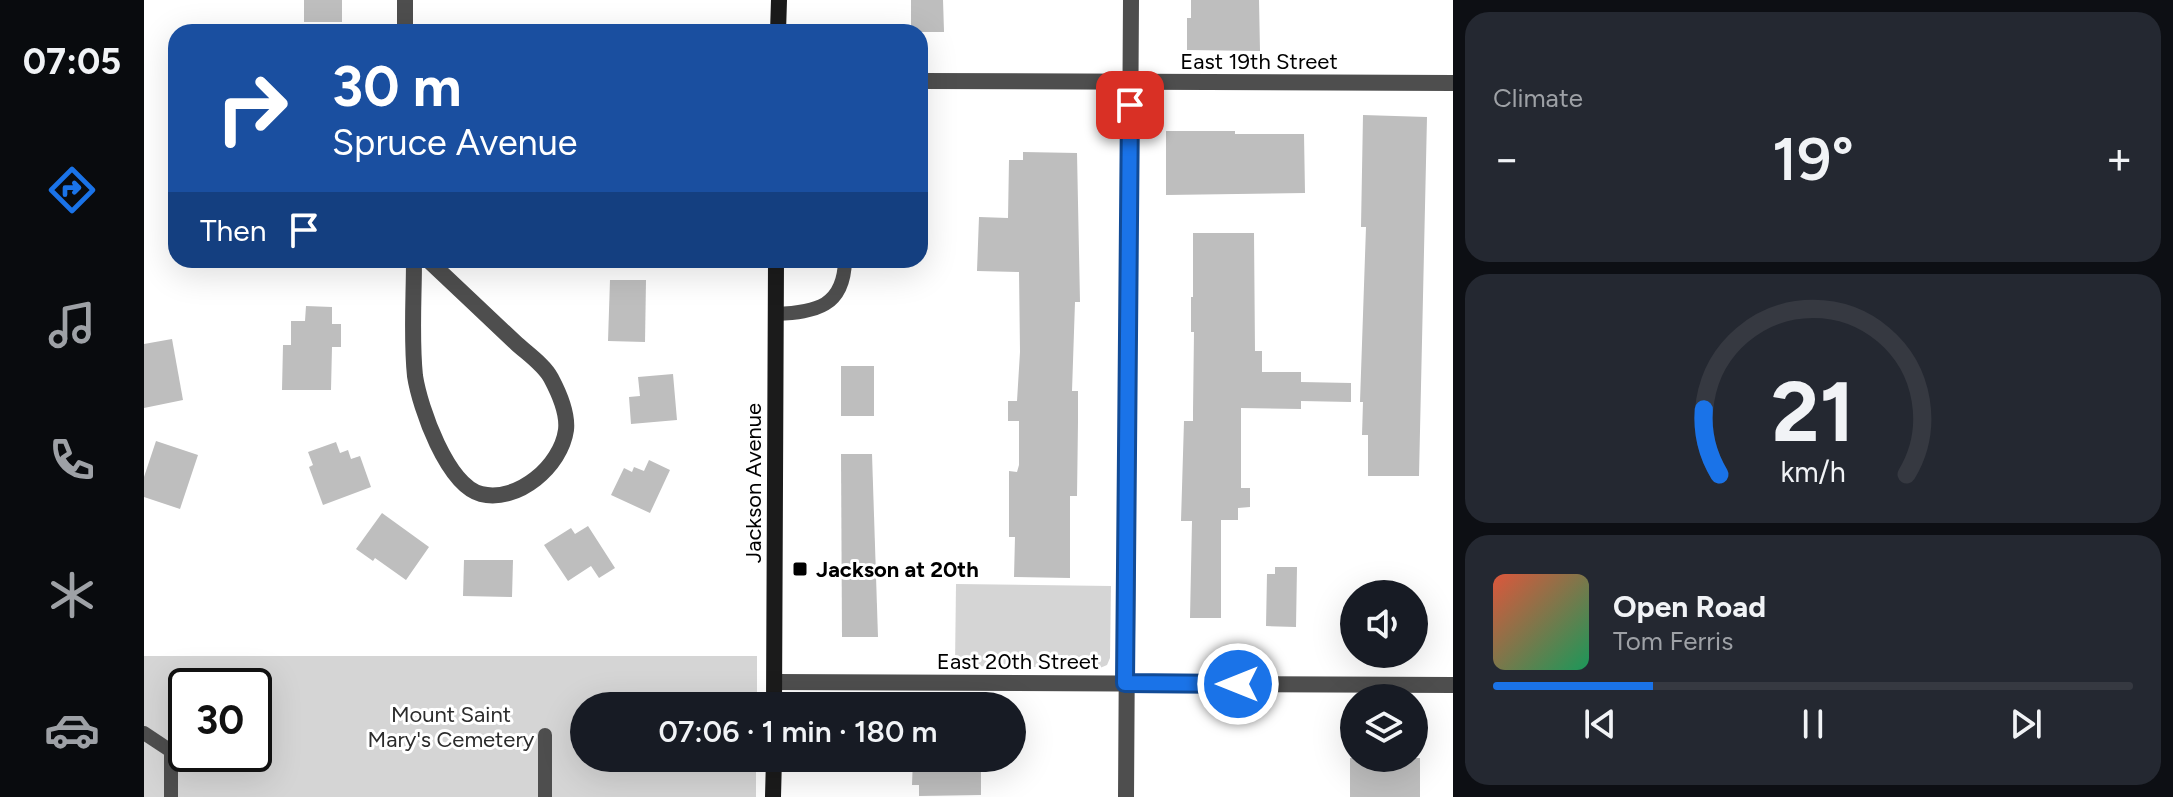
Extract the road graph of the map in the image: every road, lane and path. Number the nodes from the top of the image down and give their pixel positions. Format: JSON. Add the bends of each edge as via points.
{"nodes":[{"id":1,"x":405,"y":0,"type":"edge"},
{"id":2,"x":779,"y":0,"type":"edge"},
{"id":3,"x":1131,"y":0,"type":"edge"},
{"id":4,"x":405,"y":24,"type":"edge"},
{"id":5,"x":778,"y":24,"type":"edge"},
{"id":6,"x":928,"y":81,"type":"edge"},
{"id":7,"x":1130,"y":82,"type":"junction"},
{"id":8,"x":1453,"y":83,"type":"edge"},
{"id":9,"x":414,"y":268,"type":"edge"},
{"id":10,"x":436,"y":268,"type":"edge"},
{"id":11,"x":776,"y":268,"type":"edge"},
{"id":12,"x":845,"y":268,"type":"edge"},
{"id":13,"x":776,"y":314,"type":"junction"},
{"id":14,"x":775,"y":682,"type":"junction"},
{"id":15,"x":1125,"y":683,"type":"junction"},
{"id":16,"x":1453,"y":685,"type":"edge"},
{"id":17,"x":775,"y":692,"type":"edge"},
{"id":18,"x":144,"y":733,"type":"edge"},
{"id":19,"x":545,"y":735,"type":"dead end"},
{"id":20,"x":774,"y":772,"type":"edge"},
{"id":21,"x":171,"y":797,"type":"edge"},
{"id":22,"x":545,"y":797,"type":"edge"},
{"id":23,"x":773,"y":797,"type":"edge"},
{"id":24,"x":1126,"y":797,"type":"edge"}],
"edges":[{"from":1,"to":4,"type":"street"},
{"from":2,"to":5,"type":"street"},
{"from":3,"to":7,"type":"street"},
{"from":6,"to":7,"type":"street","name":"East 19th Street"},
{"from":7,"to":8,"type":"street","name":"East 19th Street"},
{"from":7,"to":15,"type":"street"},
{"from":9,"to":10,"type":"street","via":[[415,376],[427,422],[464,485],[482,494],[525,487],[556,453],[566,431],[564,409],[550,376]]},
{"from":11,"to":13,"type":"street","name":"Jackson Avenue"},
{"from":12,"to":13,"type":"lane","via":[[831,300],[812,312]]},
{"from":13,"to":14,"type":"street","name":"Jackson Avenue"},
{"from":14,"to":15,"type":"street","name":"East 20th Street"},
{"from":14,"to":17,"type":"street","name":"Jackson Avenue"},
{"from":15,"to":16,"type":"street","name":"East 20th Street"},
{"from":15,"to":24,"type":"street"},
{"from":18,"to":21,"type":"lane","via":[[171,751]]},
{"from":19,"to":22,"type":"lane"},
{"from":20,"to":23,"type":"street"}]}
